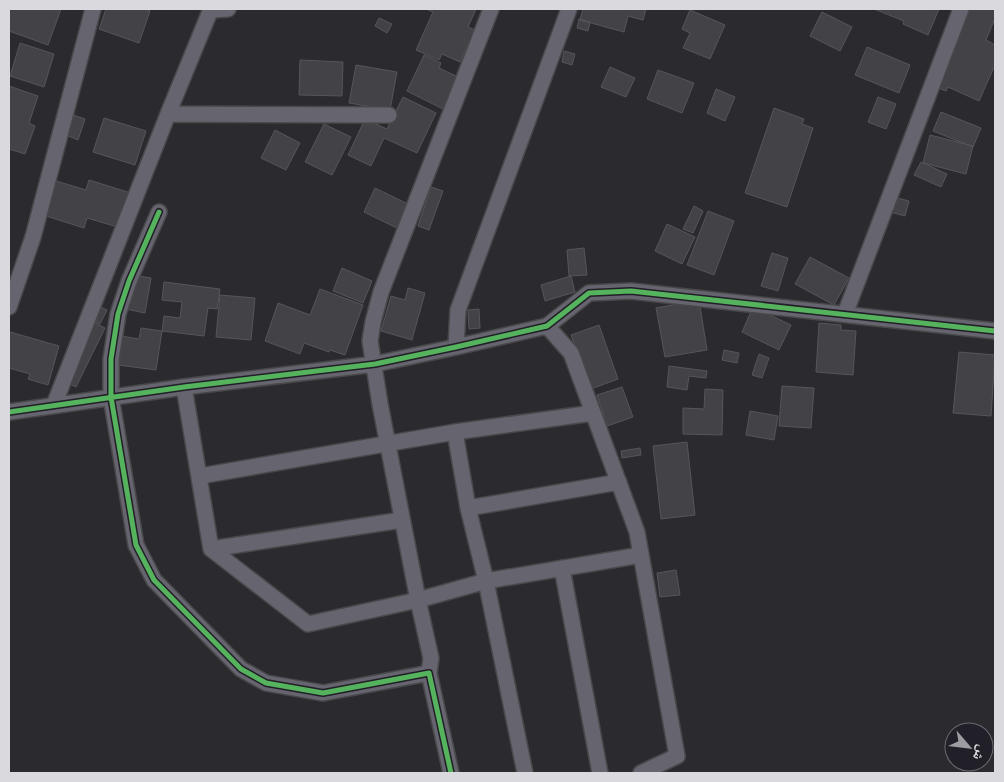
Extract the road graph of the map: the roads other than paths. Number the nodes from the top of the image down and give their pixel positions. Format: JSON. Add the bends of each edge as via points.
{"nodes":[{"id":1,"x":93,"y":9,"type":"edge"},
{"id":2,"x":211,"y":9,"type":"edge"},
{"id":3,"x":228,"y":9,"type":"edge"},
{"id":4,"x":491,"y":9,"type":"edge"},
{"id":5,"x":569,"y":9,"type":"edge"},
{"id":6,"x":962,"y":9,"type":"edge"},
{"id":7,"x":168,"y":114,"type":"junction"},
{"id":8,"x":389,"y":115,"type":"dead end"},
{"id":9,"x":159,"y":212,"type":"dead end"},
{"id":10,"x":9,"y":307,"type":"edge"},
{"id":11,"x":845,"y":314,"type":"junction"},
{"id":12,"x":547,"y":326,"type":"junction"},
{"id":13,"x":995,"y":331,"type":"edge"},
{"id":14,"x":456,"y":347,"type":"junction"},
{"id":15,"x":374,"y":364,"type":"junction"},
{"id":16,"x":184,"y":387,"type":"junction"},
{"id":17,"x":111,"y":397,"type":"junction"},
{"id":18,"x":54,"y":405,"type":"junction"},
{"id":19,"x":9,"y":412,"type":"edge"},
{"id":20,"x":593,"y":413,"type":"junction"},
{"id":21,"x":455,"y":432,"type":"junction"},
{"id":22,"x":388,"y":444,"type":"junction"},
{"id":23,"x":200,"y":476,"type":"junction"},
{"id":24,"x":619,"y":482,"type":"junction"},
{"id":25,"x":468,"y":508,"type":"junction"},
{"id":26,"x":402,"y":520,"type":"junction"},
{"id":27,"x":212,"y":549,"type":"junction"},
{"id":28,"x":641,"y":554,"type":"junction"},
{"id":29,"x":562,"y":568,"type":"junction"},
{"id":30,"x":486,"y":581,"type":"junction"},
{"id":31,"x":418,"y":600,"type":"junction"},
{"id":32,"x":429,"y":673,"type":"junction"},
{"id":33,"x":451,"y":773,"type":"edge"},
{"id":34,"x":525,"y":773,"type":"edge"},
{"id":35,"x":600,"y":773,"type":"edge"},
{"id":36,"x":641,"y":773,"type":"edge"}],
"edges":[{"from":1,"to":10,"type":"street","via":[[33,237]]},
{"from":2,"to":3,"type":"street"},
{"from":2,"to":7,"type":"street"},
{"from":4,"to":15,"type":"street","via":[[382,292],[370,341]]},
{"from":5,"to":14,"type":"street","via":[[458,310]]},
{"from":6,"to":11,"type":"street"},
{"from":7,"to":8,"type":"street"},
{"from":7,"to":18,"type":"street"},
{"from":9,"to":17,"type":"street","via":[[118,314],[110,360]]},
{"from":11,"to":12,"type":"street","via":[[631,291],[598,292],[590,293]]},
{"from":11,"to":13,"type":"street"},
{"from":12,"to":14,"type":"street"},
{"from":12,"to":20,"type":"street","via":[[570,353]]},
{"from":14,"to":15,"type":"street"},
{"from":15,"to":16,"type":"street"},
{"from":15,"to":22,"type":"street"},
{"from":16,"to":17,"type":"street"},
{"from":16,"to":23,"type":"street"},
{"from":17,"to":18,"type":"street"},
{"from":17,"to":32,"type":"street","via":[[136,545],[154,580],[241,669],[266,683],[323,693]]},
{"from":18,"to":19,"type":"street"},
{"from":20,"to":21,"type":"street"},
{"from":20,"to":24,"type":"street"},
{"from":21,"to":22,"type":"street"},
{"from":21,"to":25,"type":"street"},
{"from":22,"to":23,"type":"street"},
{"from":22,"to":26,"type":"street"},
{"from":23,"to":27,"type":"street"},
{"from":24,"to":25,"type":"street"},
{"from":24,"to":28,"type":"street","via":[[637,532]]},
{"from":25,"to":30,"type":"street"},
{"from":26,"to":27,"type":"street"},
{"from":26,"to":31,"type":"street"},
{"from":27,"to":31,"type":"street","via":[[308,624]]},
{"from":28,"to":29,"type":"street"},
{"from":28,"to":36,"type":"street","via":[[677,756]]},
{"from":29,"to":30,"type":"street"},
{"from":29,"to":35,"type":"street"},
{"from":30,"to":31,"type":"street"},
{"from":30,"to":34,"type":"street"},
{"from":31,"to":32,"type":"street","via":[[431,658]]},
{"from":32,"to":33,"type":"street"}]}
